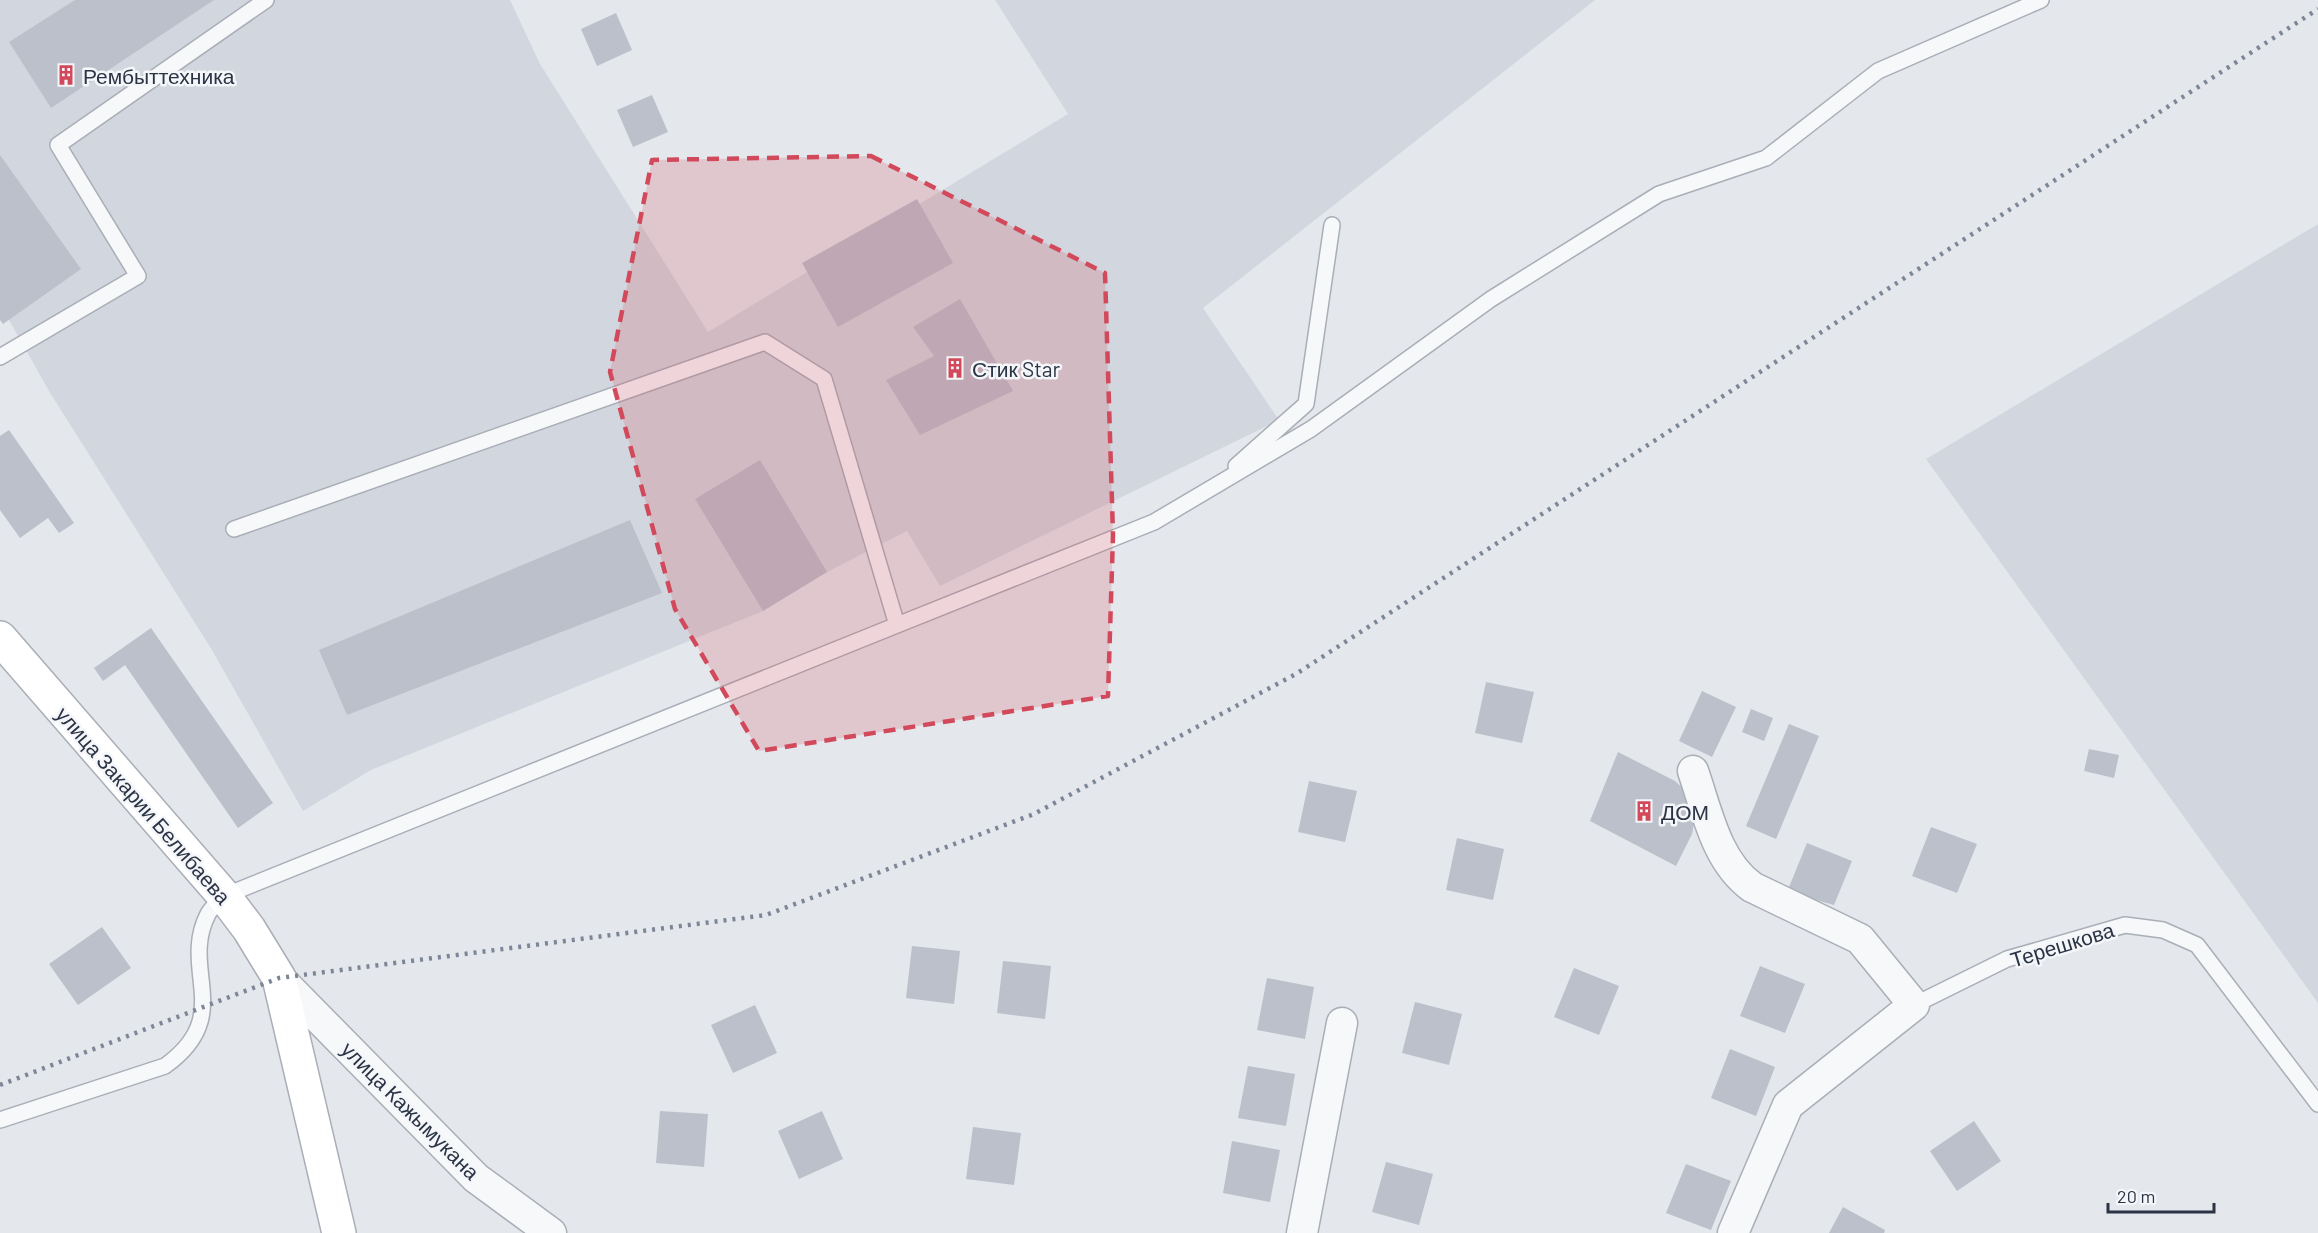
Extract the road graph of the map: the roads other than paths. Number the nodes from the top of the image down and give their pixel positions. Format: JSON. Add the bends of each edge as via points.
{"nodes":[{"id":1,"x":266,"y":0,"type":"edge"},
{"id":2,"x":2041,"y":0,"type":"edge"},
{"id":3,"x":1332,"y":225,"type":"dead end"},
{"id":4,"x":0,"y":357,"type":"edge"},
{"id":5,"x":1209,"y":490,"type":"junction"},
{"id":6,"x":234,"y":529,"type":"dead end"},
{"id":7,"x":897,"y":625,"type":"junction"},
{"id":8,"x":0,"y":638,"type":"edge"},
{"id":9,"x":1693,"y":771,"type":"dead end"},
{"id":10,"x":224,"y":896,"type":"junction"},
{"id":11,"x":279,"y":978,"type":"junction"},
{"id":12,"x":1914,"y":1005,"type":"junction"},
{"id":13,"x":1342,"y":1023,"type":"dead end"},
{"id":14,"x":2318,"y":1104,"type":"edge"},
{"id":15,"x":0,"y":1120,"type":"edge"},
{"id":16,"x":339,"y":1233,"type":"edge"},
{"id":17,"x":550,"y":1233,"type":"edge"},
{"id":18,"x":1302,"y":1233,"type":"edge"},
{"id":19,"x":1733,"y":1233,"type":"edge"}],
"edges":[{"from":1,"to":4,"type":"lane","via":[[58,145],[138,276]]},
{"from":2,"to":5,"type":"lane","via":[[1878,71],[1766,158],[1659,194],[1491,299],[1311,429]]},
{"from":3,"to":5,"type":"lane","via":[[1306,404]]},
{"from":5,"to":7,"type":"lane","via":[[1154,522]]},
{"from":6,"to":7,"type":"lane","via":[[765,342],[824,379]]},
{"from":7,"to":10,"type":"lane"},
{"from":8,"to":10,"type":"street","name":"улица Закарии Белибаева"},
{"from":9,"to":12,"type":"street","via":[[1718,842],[1736,876],[1860,939]]},
{"from":10,"to":11,"type":"street","name":"улица Закарии Белибаева"},
{"from":10,"to":15,"type":"lane","via":[[209,912],[203,928],[200,950],[204,1007],[197,1031],[183,1053],[165,1066]]},
{"from":11,"to":16,"type":"street","name":"улица Закарии Белибаева"},
{"from":11,"to":17,"type":"street","name":"улица Кажымукана","via":[[476,1178]]},
{"from":12,"to":14,"type":"lane","name":"Терешкова","via":[[2007,959],[2125,925],[2163,930],[2197,945]]},
{"from":12,"to":19,"type":"street","via":[[1788,1104]]},
{"from":13,"to":18,"type":"street"}]}
